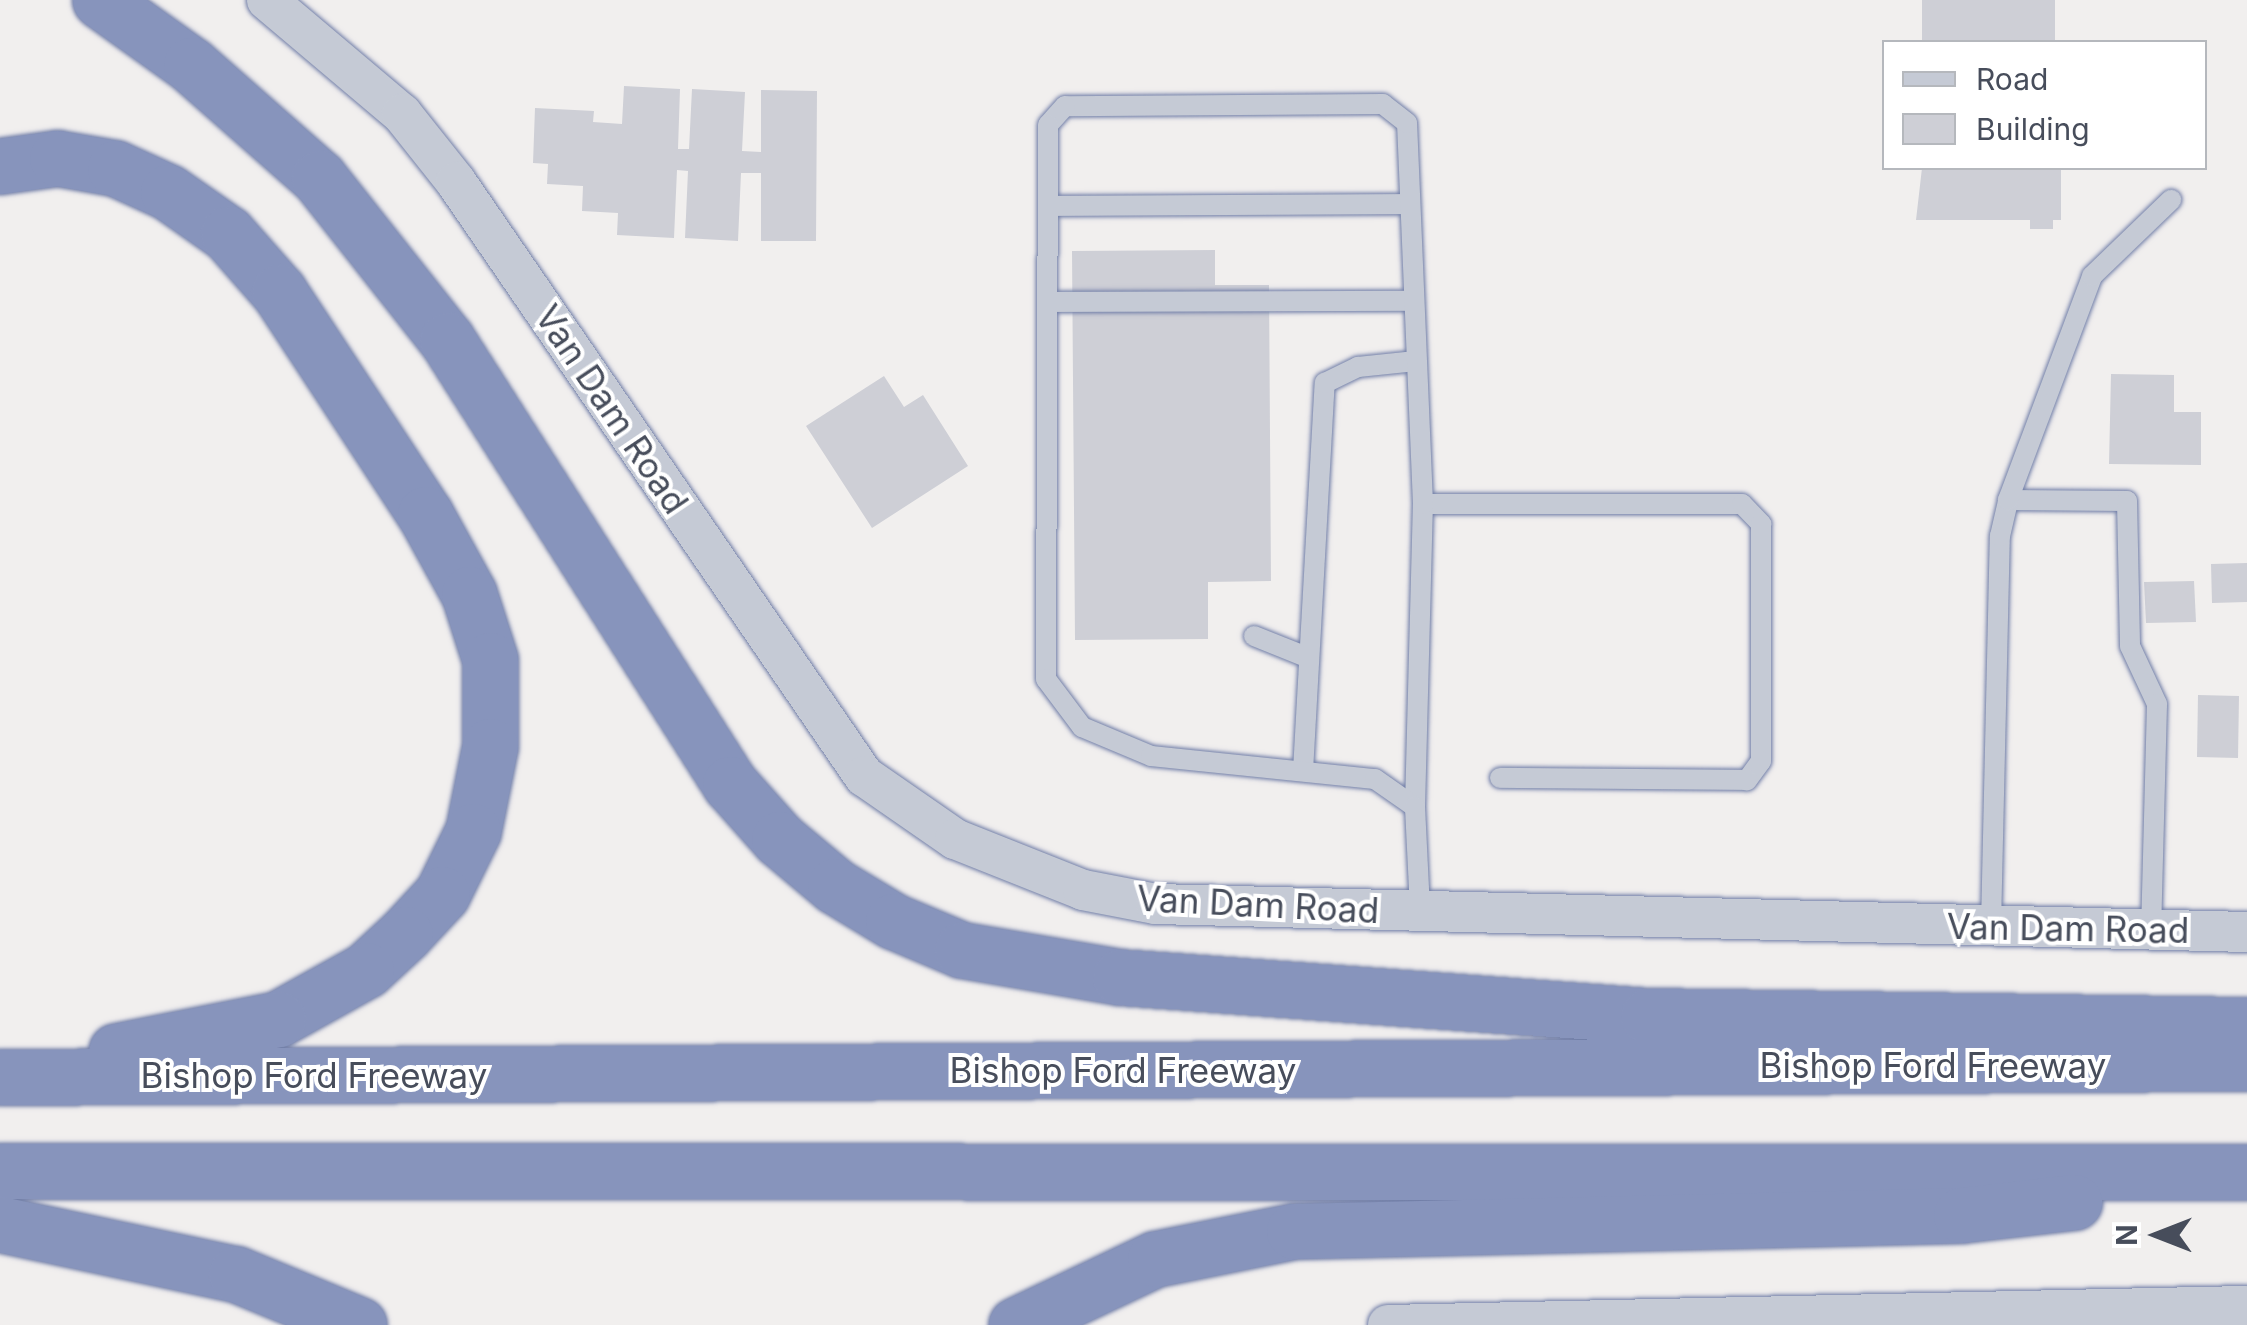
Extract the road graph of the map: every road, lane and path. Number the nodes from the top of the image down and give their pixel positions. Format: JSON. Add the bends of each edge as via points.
{"nodes":[{"id":1,"x":100,"y":0,"type":"edge"},
{"id":2,"x":267,"y":0,"type":"edge"},
{"id":3,"x":0,"y":166,"type":"edge"},
{"id":4,"x":2171,"y":200,"type":"dead end"},
{"id":5,"x":1410,"y":204,"type":"junction"},
{"id":6,"x":1048,"y":206,"type":"junction"},
{"id":7,"x":1048,"y":302,"type":"junction"},
{"id":8,"x":1414,"y":302,"type":"junction"},
{"id":9,"x":1416,"y":361,"type":"junction"},
{"id":10,"x":2008,"y":500,"type":"junction"},
{"id":11,"x":1422,"y":504,"type":"junction"},
{"id":12,"x":1254,"y":636,"type":"dead end"},
{"id":13,"x":1309,"y":658,"type":"junction"},
{"id":14,"x":1303,"y":772,"type":"junction"},
{"id":15,"x":1500,"y":778,"type":"dead end"},
{"id":16,"x":1415,"y":807,"type":"junction"},
{"id":17,"x":1420,"y":911,"type":"junction"},
{"id":18,"x":1992,"y":926,"type":"junction"},
{"id":19,"x":2150,"y":930,"type":"junction"},
{"id":20,"x":2247,"y":932,"type":"edge"},
{"id":21,"x":2247,"y":1025,"type":"edge"},
{"id":22,"x":2247,"y":1064,"type":"edge"},
{"id":23,"x":0,"y":1075,"type":"edge"},
{"id":24,"x":0,"y":1171,"type":"edge"},
{"id":25,"x":2247,"y":1172,"type":"edge"},
{"id":26,"x":2247,"y":1182,"type":"edge"},
{"id":27,"x":0,"y":1224,"type":"edge"},
{"id":28,"x":2247,"y":1306,"type":"edge"},
{"id":29,"x":1625,"y":1322,"type":"edge"},
{"id":30,"x":360,"y":1325,"type":"edge"},
{"id":31,"x":1016,"y":1325,"type":"edge"},
{"id":32,"x":1388,"y":1325,"type":"edge"}],
"edges":[{"from":1,"to":21,"type":"highway","via":[[191,65],[319,178],[446,340],[730,784],[779,839],[835,886],[893,921],[962,950],[1120,977],[1648,1016]]},
{"from":2,"to":17,"type":"street","name":"Van Dam Road","via":[[402,114],[456,182],[864,776],[955,839],[1083,890],[1156,904]]},
{"from":3,"to":23,"type":"highway","via":[[57,158],[115,168],[168,192],[228,234],[279,292],[425,514],[469,594],[490,660],[490,746],[472,831],[442,894],[366,970],[278,1019]]},
{"from":4,"to":10,"type":"lane","via":[[2092,276]]},
{"from":5,"to":6,"type":"lane"},
{"from":5,"to":6,"type":"lane","via":[[1406,123],[1382,104],[1065,106],[1048,124]]},
{"from":5,"to":8,"type":"lane"},
{"from":6,"to":7,"type":"lane"},
{"from":7,"to":8,"type":"lane"},
{"from":7,"to":14,"type":"lane","via":[[1046,679],[1082,728],[1151,756]]},
{"from":8,"to":9,"type":"lane"},
{"from":9,"to":11,"type":"lane"},
{"from":9,"to":13,"type":"lane","via":[[1358,367],[1324,383]]},
{"from":10,"to":18,"type":"lane","via":[[2000,536]]},
{"from":10,"to":19,"type":"lane","via":[[2127,501],[2130,646],[2157,704]]},
{"from":11,"to":15,"type":"lane","via":[[1742,504],[1761,524],[1761,761],[1746,780]]},
{"from":11,"to":16,"type":"lane"},
{"from":12,"to":13,"type":"lane"},
{"from":13,"to":14,"type":"lane"},
{"from":14,"to":16,"type":"lane","via":[[1375,779]]},
{"from":16,"to":17,"type":"lane"},
{"from":17,"to":18,"type":"street","name":"Van Dam Road"},
{"from":18,"to":19,"type":"street","name":"Van Dam Road"},
{"from":19,"to":20,"type":"street","name":"Van Dam Road"},
{"from":22,"to":23,"type":"highway","name":"Bishop Ford Freeway"},
{"from":24,"to":25,"type":"highway"},
{"from":26,"to":31,"type":"highway","via":[[1960,1215],[1294,1231],[1156,1259]]},
{"from":27,"to":30,"type":"highway","via":[[236,1274]]},
{"from":28,"to":29,"type":"street"},
{"from":29,"to":32,"type":"street"}]}
